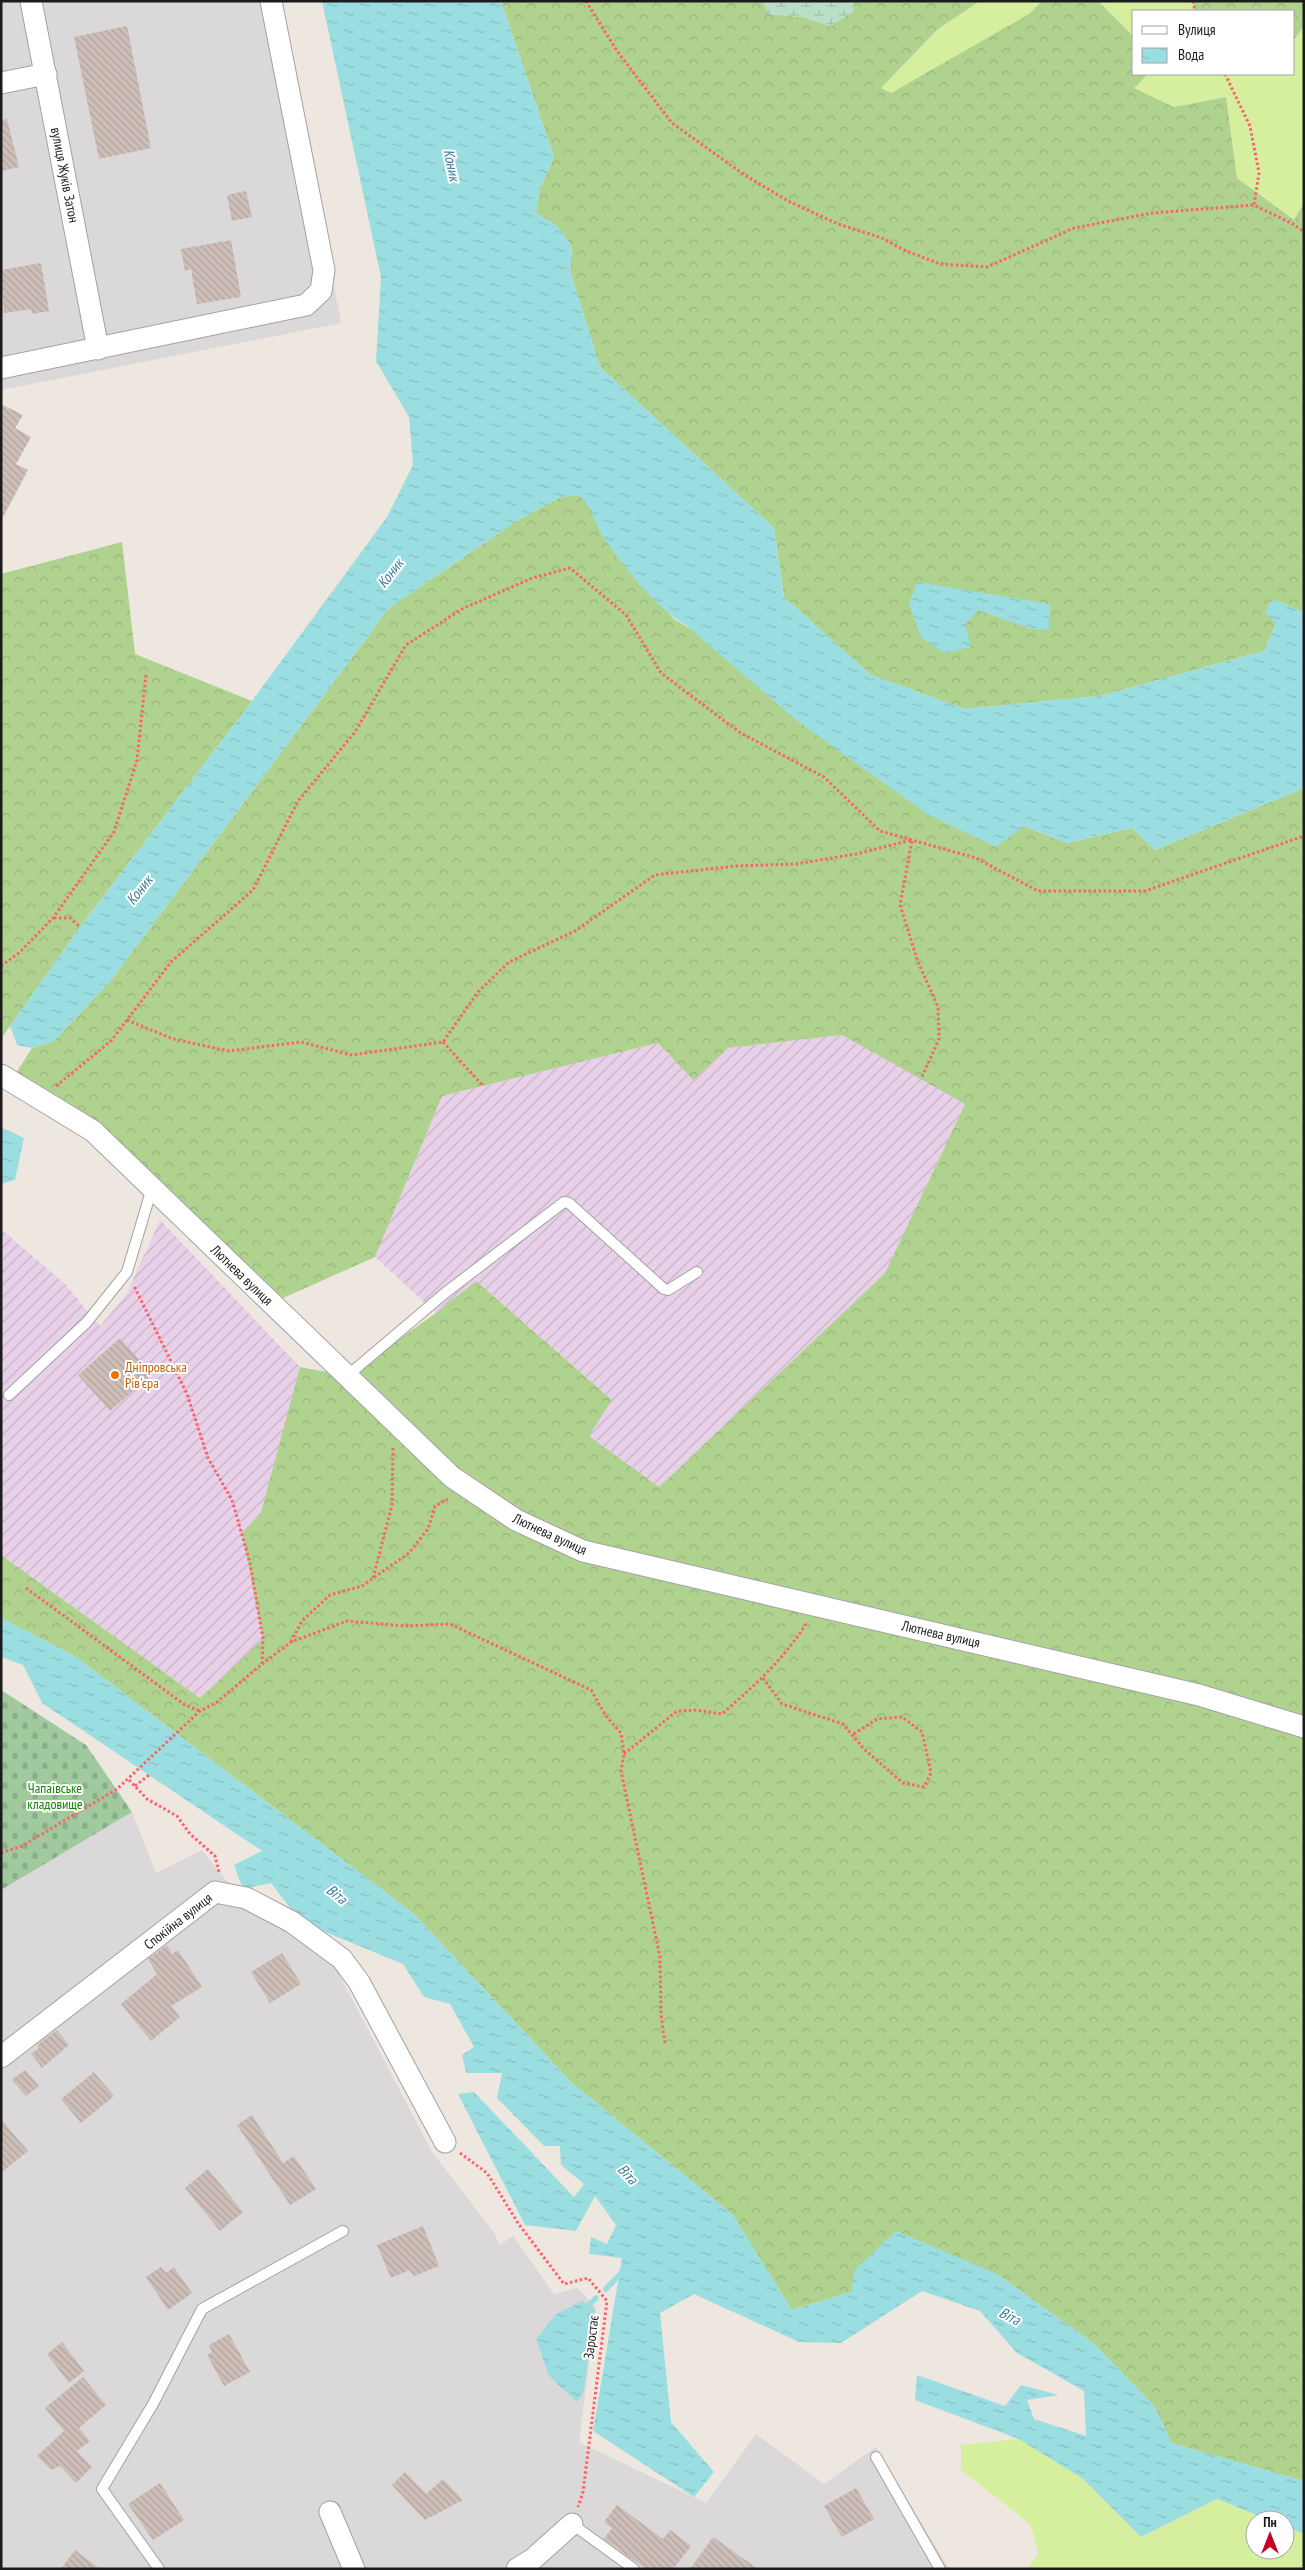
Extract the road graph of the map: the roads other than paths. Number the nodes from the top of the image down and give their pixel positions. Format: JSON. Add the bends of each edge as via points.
{"nodes":[{"id":1,"x":32,"y":1,"type":"edge"},
{"id":2,"x":271,"y":1,"type":"edge"},
{"id":3,"x":46,"y":74,"type":"junction"},
{"id":4,"x":1,"y":83,"type":"edge"},
{"id":5,"x":98,"y":349,"type":"junction"},
{"id":6,"x":1,"y":368,"type":"edge"},
{"id":7,"x":1,"y":1075,"type":"edge"},
{"id":8,"x":152,"y":1188,"type":"junction"},
{"id":9,"x":697,"y":1272,"type":"dead end"},
{"id":10,"x":347,"y":1376,"type":"junction"},
{"id":11,"x":9,"y":1395,"type":"dead end"},
{"id":12,"x":1304,"y":1727,"type":"edge"},
{"id":13,"x":1,"y":2058,"type":"edge"},
{"id":14,"x":445,"y":2142,"type":"road end"},
{"id":15,"x":343,"y":2231,"type":"dead end"},
{"id":16,"x":876,"y":2457,"type":"dead end"},
{"id":17,"x":330,"y":2512,"type":"dead end"},
{"id":18,"x":572,"y":2524,"type":"joint"},
{"id":19,"x":159,"y":2569,"type":"edge"},
{"id":20,"x":354,"y":2569,"type":"edge"},
{"id":21,"x":517,"y":2569,"type":"edge"},
{"id":22,"x":634,"y":2569,"type":"edge"},
{"id":23,"x":940,"y":2569,"type":"edge"}],
"edges":[{"from":1,"to":3,"type":"street","name":"вулиця Жуків Затон"},
{"from":2,"to":5,"type":"street","via":[[324,270],[321,291],[306,305]]},
{"from":3,"to":4,"type":"street"},
{"from":3,"to":5,"type":"street","name":"вулиця Жуків Затон"},
{"from":5,"to":6,"type":"street"},
{"from":7,"to":8,"type":"street","name":"Лютнева вулиця","via":[[93,1132]]},
{"from":8,"to":10,"type":"street","name":"Лютнева вулиця"},
{"from":8,"to":11,"type":"lane","via":[[127,1272],[87,1322]]},
{"from":9,"to":10,"type":"lane","via":[[668,1290],[664,1289],[564,1202],[445,1293]]},
{"from":10,"to":12,"type":"street","name":"Лютнева вулиця","via":[[452,1477],[516,1520],[583,1551],[1199,1695]]},
{"from":13,"to":14,"type":"street","name":"Спокійна вулиця","via":[[215,1892],[246,1898],[284,1918],[342,1958],[359,1982]]},
{"from":15,"to":19,"type":"lane","via":[[202,2309],[153,2404],[102,2490]]},
{"from":16,"to":23,"type":"lane"},
{"from":17,"to":20,"type":"street"},
{"from":18,"to":21,"type":"street"},
{"from":18,"to":22,"type":"lane"}]}
